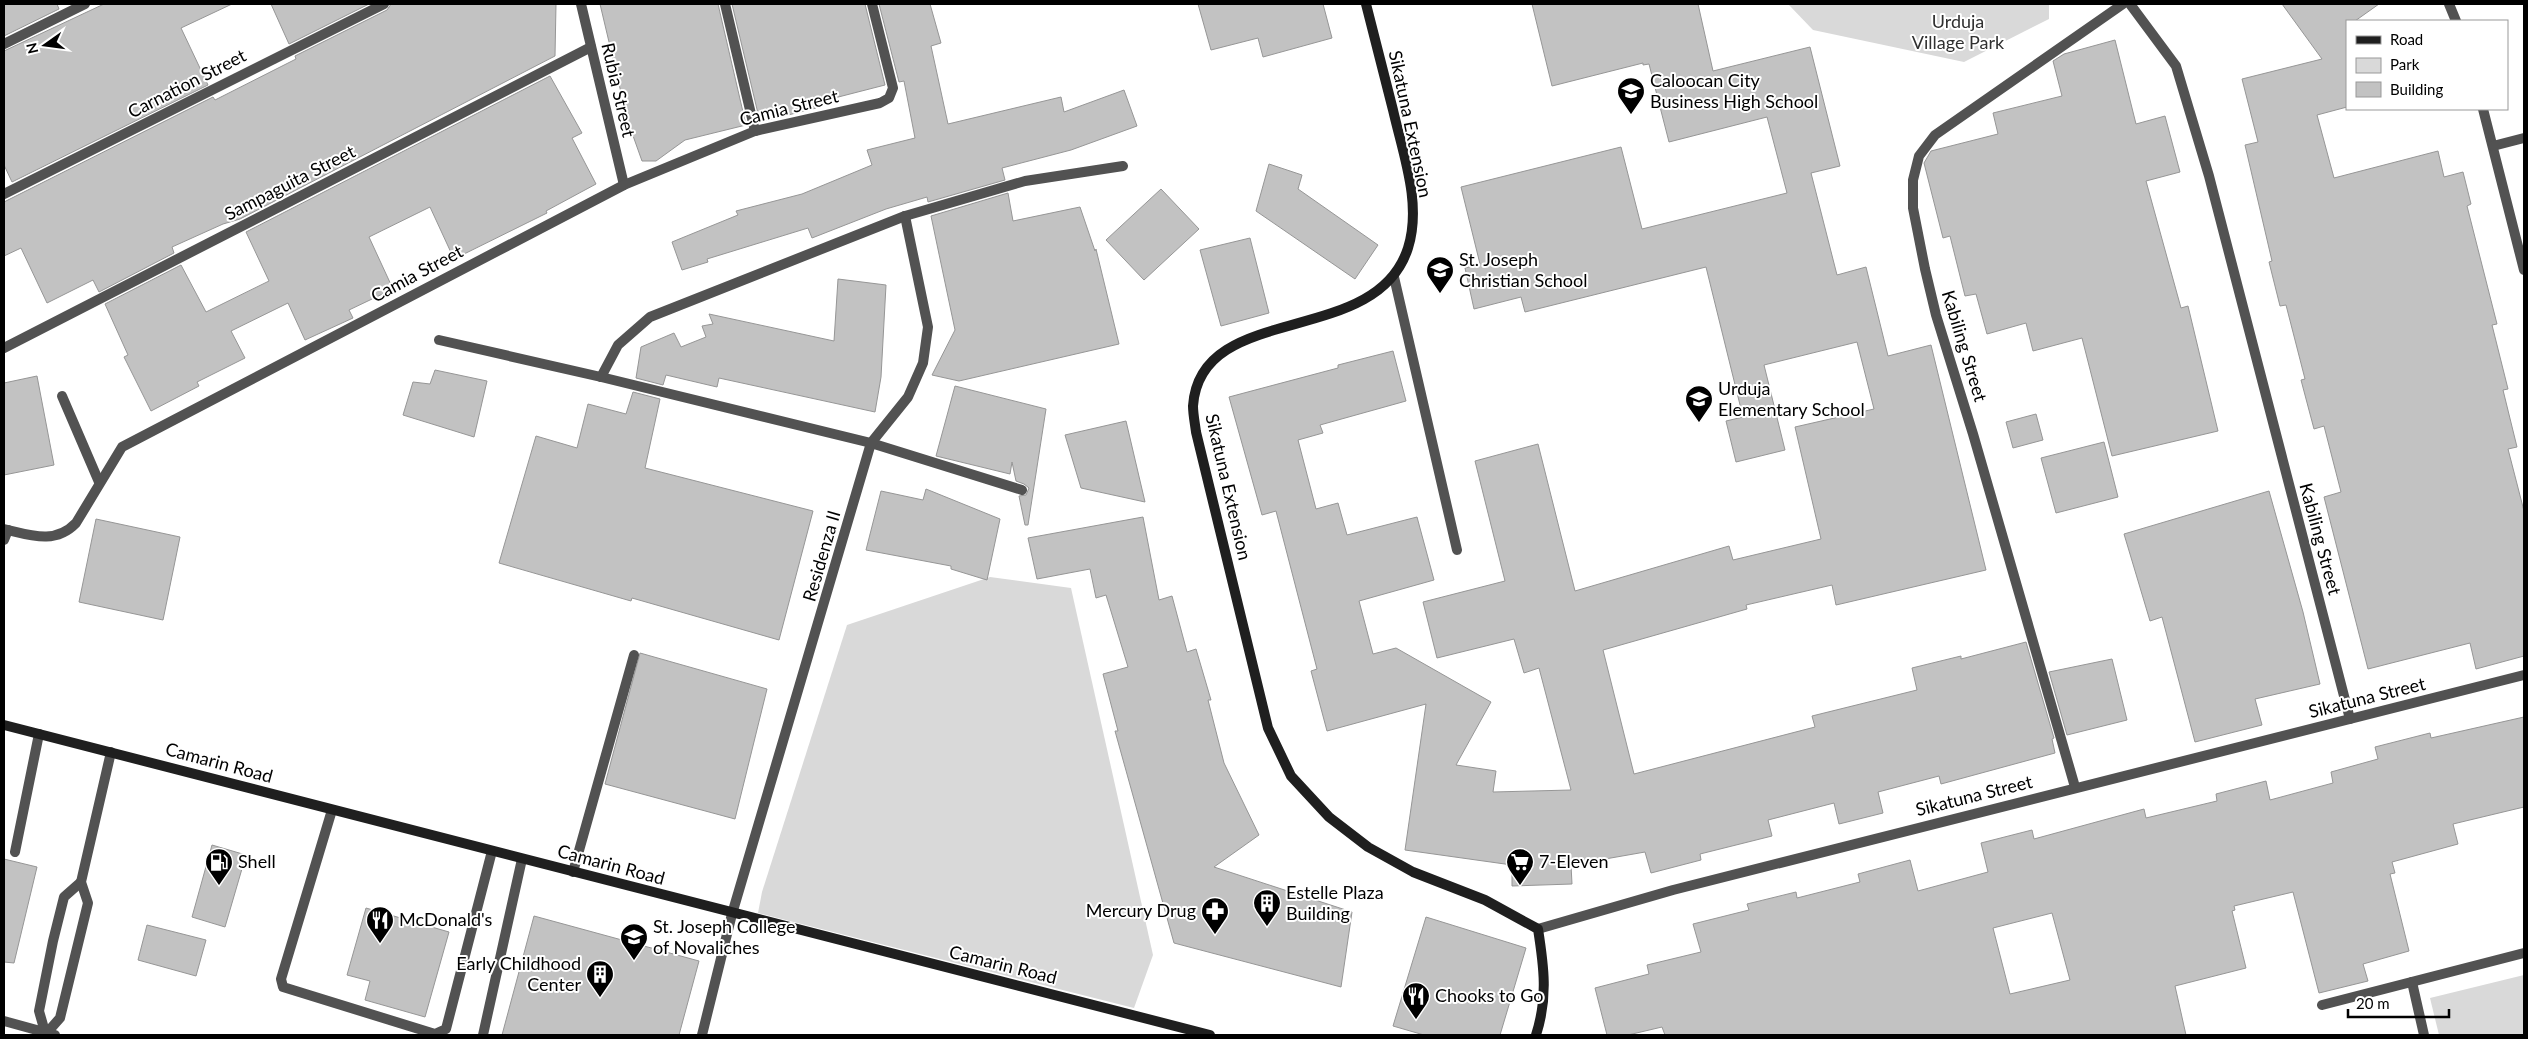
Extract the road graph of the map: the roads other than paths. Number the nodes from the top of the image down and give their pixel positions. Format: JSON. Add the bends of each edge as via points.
{"nodes":[{"id":1,"x":85,"y":4,"type":"edge"},
{"id":2,"x":384,"y":4,"type":"edge"},
{"id":3,"x":581,"y":4,"type":"edge"},
{"id":4,"x":725,"y":4,"type":"edge"},
{"id":5,"x":872,"y":4,"type":"edge"},
{"id":6,"x":1366,"y":4,"type":"edge"},
{"id":7,"x":2123,"y":4,"type":"edge"},
{"id":8,"x":2130,"y":4,"type":"edge"},
{"id":9,"x":2449,"y":4,"type":"edge"},
{"id":10,"x":2456,"y":20,"type":"edge"},
{"id":11,"x":4,"y":44,"type":"edge"},
{"id":12,"x":591,"y":47,"type":"junction"},
{"id":13,"x":2483,"y":110,"type":"edge"},
{"id":14,"x":755,"y":130,"type":"junction"},
{"id":15,"x":2524,"y":138,"type":"edge"},
{"id":16,"x":2493,"y":146,"type":"junction"},
{"id":17,"x":1123,"y":166,"type":"dead end"},
{"id":18,"x":624,"y":185,"type":"junction"},
{"id":19,"x":4,"y":194,"type":"edge"},
{"id":20,"x":905,"y":216,"type":"junction"},
{"id":21,"x":2524,"y":270,"type":"edge"},
{"id":22,"x":1394,"y":277,"type":"junction"},
{"id":23,"x":439,"y":340,"type":"dead end"},
{"id":24,"x":4,"y":348,"type":"edge"},
{"id":25,"x":601,"y":377,"type":"junction"},
{"id":26,"x":62,"y":396,"type":"dead end"},
{"id":27,"x":871,"y":443,"type":"junction"},
{"id":28,"x":99,"y":482,"type":"junction"},
{"id":29,"x":1022,"y":490,"type":"dead end"},
{"id":30,"x":6,"y":529,"type":"edge"},
{"id":31,"x":4,"y":540,"type":"edge"},
{"id":32,"x":1457,"y":550,"type":"dead end"},
{"id":33,"x":634,"y":655,"type":"dead end"},
{"id":34,"x":2524,"y":675,"type":"edge"},
{"id":35,"x":2350,"y":719,"type":"junction"},
{"id":36,"x":4,"y":725,"type":"edge"},
{"id":37,"x":39,"y":734,"type":"junction"},
{"id":38,"x":111,"y":752,"type":"junction"},
{"id":39,"x":2075,"y":787,"type":"junction"},
{"id":40,"x":332,"y":810,"type":"junction"},
{"id":41,"x":492,"y":851,"type":"junction"},
{"id":42,"x":15,"y":852,"type":"dead end"},
{"id":43,"x":522,"y":859,"type":"junction"},
{"id":44,"x":573,"y":872,"type":"junction"},
{"id":45,"x":81,"y":882,"type":"junction"},
{"id":46,"x":732,"y":914,"type":"junction"},
{"id":47,"x":1538,"y":929,"type":"junction"},
{"id":48,"x":2524,"y":953,"type":"edge"},
{"id":49,"x":2412,"y":982,"type":"junction"},
{"id":50,"x":2322,"y":1005,"type":"dead end"},
{"id":51,"x":4,"y":1021,"type":"edge"},
{"id":52,"x":48,"y":1034,"type":"edge"},
{"id":53,"x":482,"y":1035,"type":"edge"},
{"id":54,"x":702,"y":1035,"type":"edge"},
{"id":55,"x":1210,"y":1035,"type":"edge"},
{"id":56,"x":1536,"y":1035,"type":"edge"},
{"id":57,"x":2424,"y":1035,"type":"edge"}],
"edges":[{"from":1,"to":11,"type":"street"},
{"from":2,"to":19,"type":"street","name":"Carnation Street"},
{"from":3,"to":12,"type":"street","name":"Rubia Street"},
{"from":4,"to":14,"type":"street"},
{"from":5,"to":14,"type":"street","name":"Camia Street","via":[[894,88],[889,98],[880,103]]},
{"from":6,"to":22,"type":"street","name":"Sikatuna Extension","via":[[1408,174],[1413,212],[1408,248]]},
{"from":7,"to":39,"type":"street","name":"Kabiling Street","via":[[1935,135],[1919,156],[1913,180],[1913,208],[1936,315]]},
{"from":8,"to":35,"type":"street","name":"Kabiling Street","via":[[2176,66],[2209,176]]},
{"from":9,"to":10,"type":"street"},
{"from":12,"to":18,"type":"street","name":"Rubia Street"},
{"from":12,"to":24,"type":"street","name":"Sampaguita Street"},
{"from":13,"to":16,"type":"street"},
{"from":14,"to":18,"type":"street","name":"Camia Street"},
{"from":15,"to":16,"type":"street"},
{"from":16,"to":21,"type":"street"},
{"from":17,"to":20,"type":"street","via":[[1025,181]]},
{"from":18,"to":28,"type":"street","name":"Camia Street","via":[[122,447]]},
{"from":20,"to":25,"type":"street","via":[[650,317],[618,345]]},
{"from":20,"to":27,"type":"street","name":"Residenza II","via":[[928,327],[924,363],[908,397]]},
{"from":22,"to":32,"type":"street"},
{"from":22,"to":47,"type":"street","name":"Sikatuna Extension","via":[[1354,306],[1242,341],[1216,357],[1200,378],[1193,406],[1196,432],[1268,728],[1291,776],[1329,817],[1368,846],[1413,872],[1485,900]]},
{"from":23,"to":25,"type":"street"},
{"from":25,"to":27,"type":"street"},
{"from":26,"to":28,"type":"street"},
{"from":27,"to":29,"type":"street"},
{"from":27,"to":46,"type":"street","name":"Residenza II"},
{"from":28,"to":30,"type":"street","name":"Camia Street","via":[[76,523],[67,532],[54,537]]},
{"from":30,"to":31,"type":"street"},
{"from":33,"to":44,"type":"street"},
{"from":34,"to":35,"type":"street","name":"Sikatuna Street"},
{"from":35,"to":39,"type":"street","name":"Sikatuna Street"},
{"from":36,"to":37,"type":"street","name":"Camarin Road"},
{"from":37,"to":38,"type":"street","name":"Camarin Road"},
{"from":37,"to":42,"type":"street"},
{"from":38,"to":40,"type":"street","name":"Camarin Road"},
{"from":38,"to":45,"type":"street"},
{"from":39,"to":47,"type":"street","name":"Sikatuna Street","via":[[1673,890]]},
{"from":40,"to":41,"type":"street","name":"Camarin Road"},
{"from":40,"to":41,"type":"street","via":[[281,978],[283,986],[435,1034],[446,1029]]},
{"from":41,"to":43,"type":"street","name":"Camarin Road"},
{"from":43,"to":44,"type":"street","name":"Camarin Road"},
{"from":43,"to":53,"type":"street"},
{"from":44,"to":46,"type":"street","name":"Camarin Road"},
{"from":45,"to":52,"type":"street","via":[[88,903],[60,1018]]},
{"from":45,"to":52,"type":"street","via":[[64,897],[39,1011]]},
{"from":46,"to":54,"type":"street","name":"Residenza II"},
{"from":46,"to":55,"type":"street","name":"Camarin Road"},
{"from":47,"to":56,"type":"street","via":[[1545,977]]},
{"from":48,"to":49,"type":"street"},
{"from":49,"to":50,"type":"street"},
{"from":49,"to":57,"type":"street"},
{"from":51,"to":52,"type":"street"}]}
